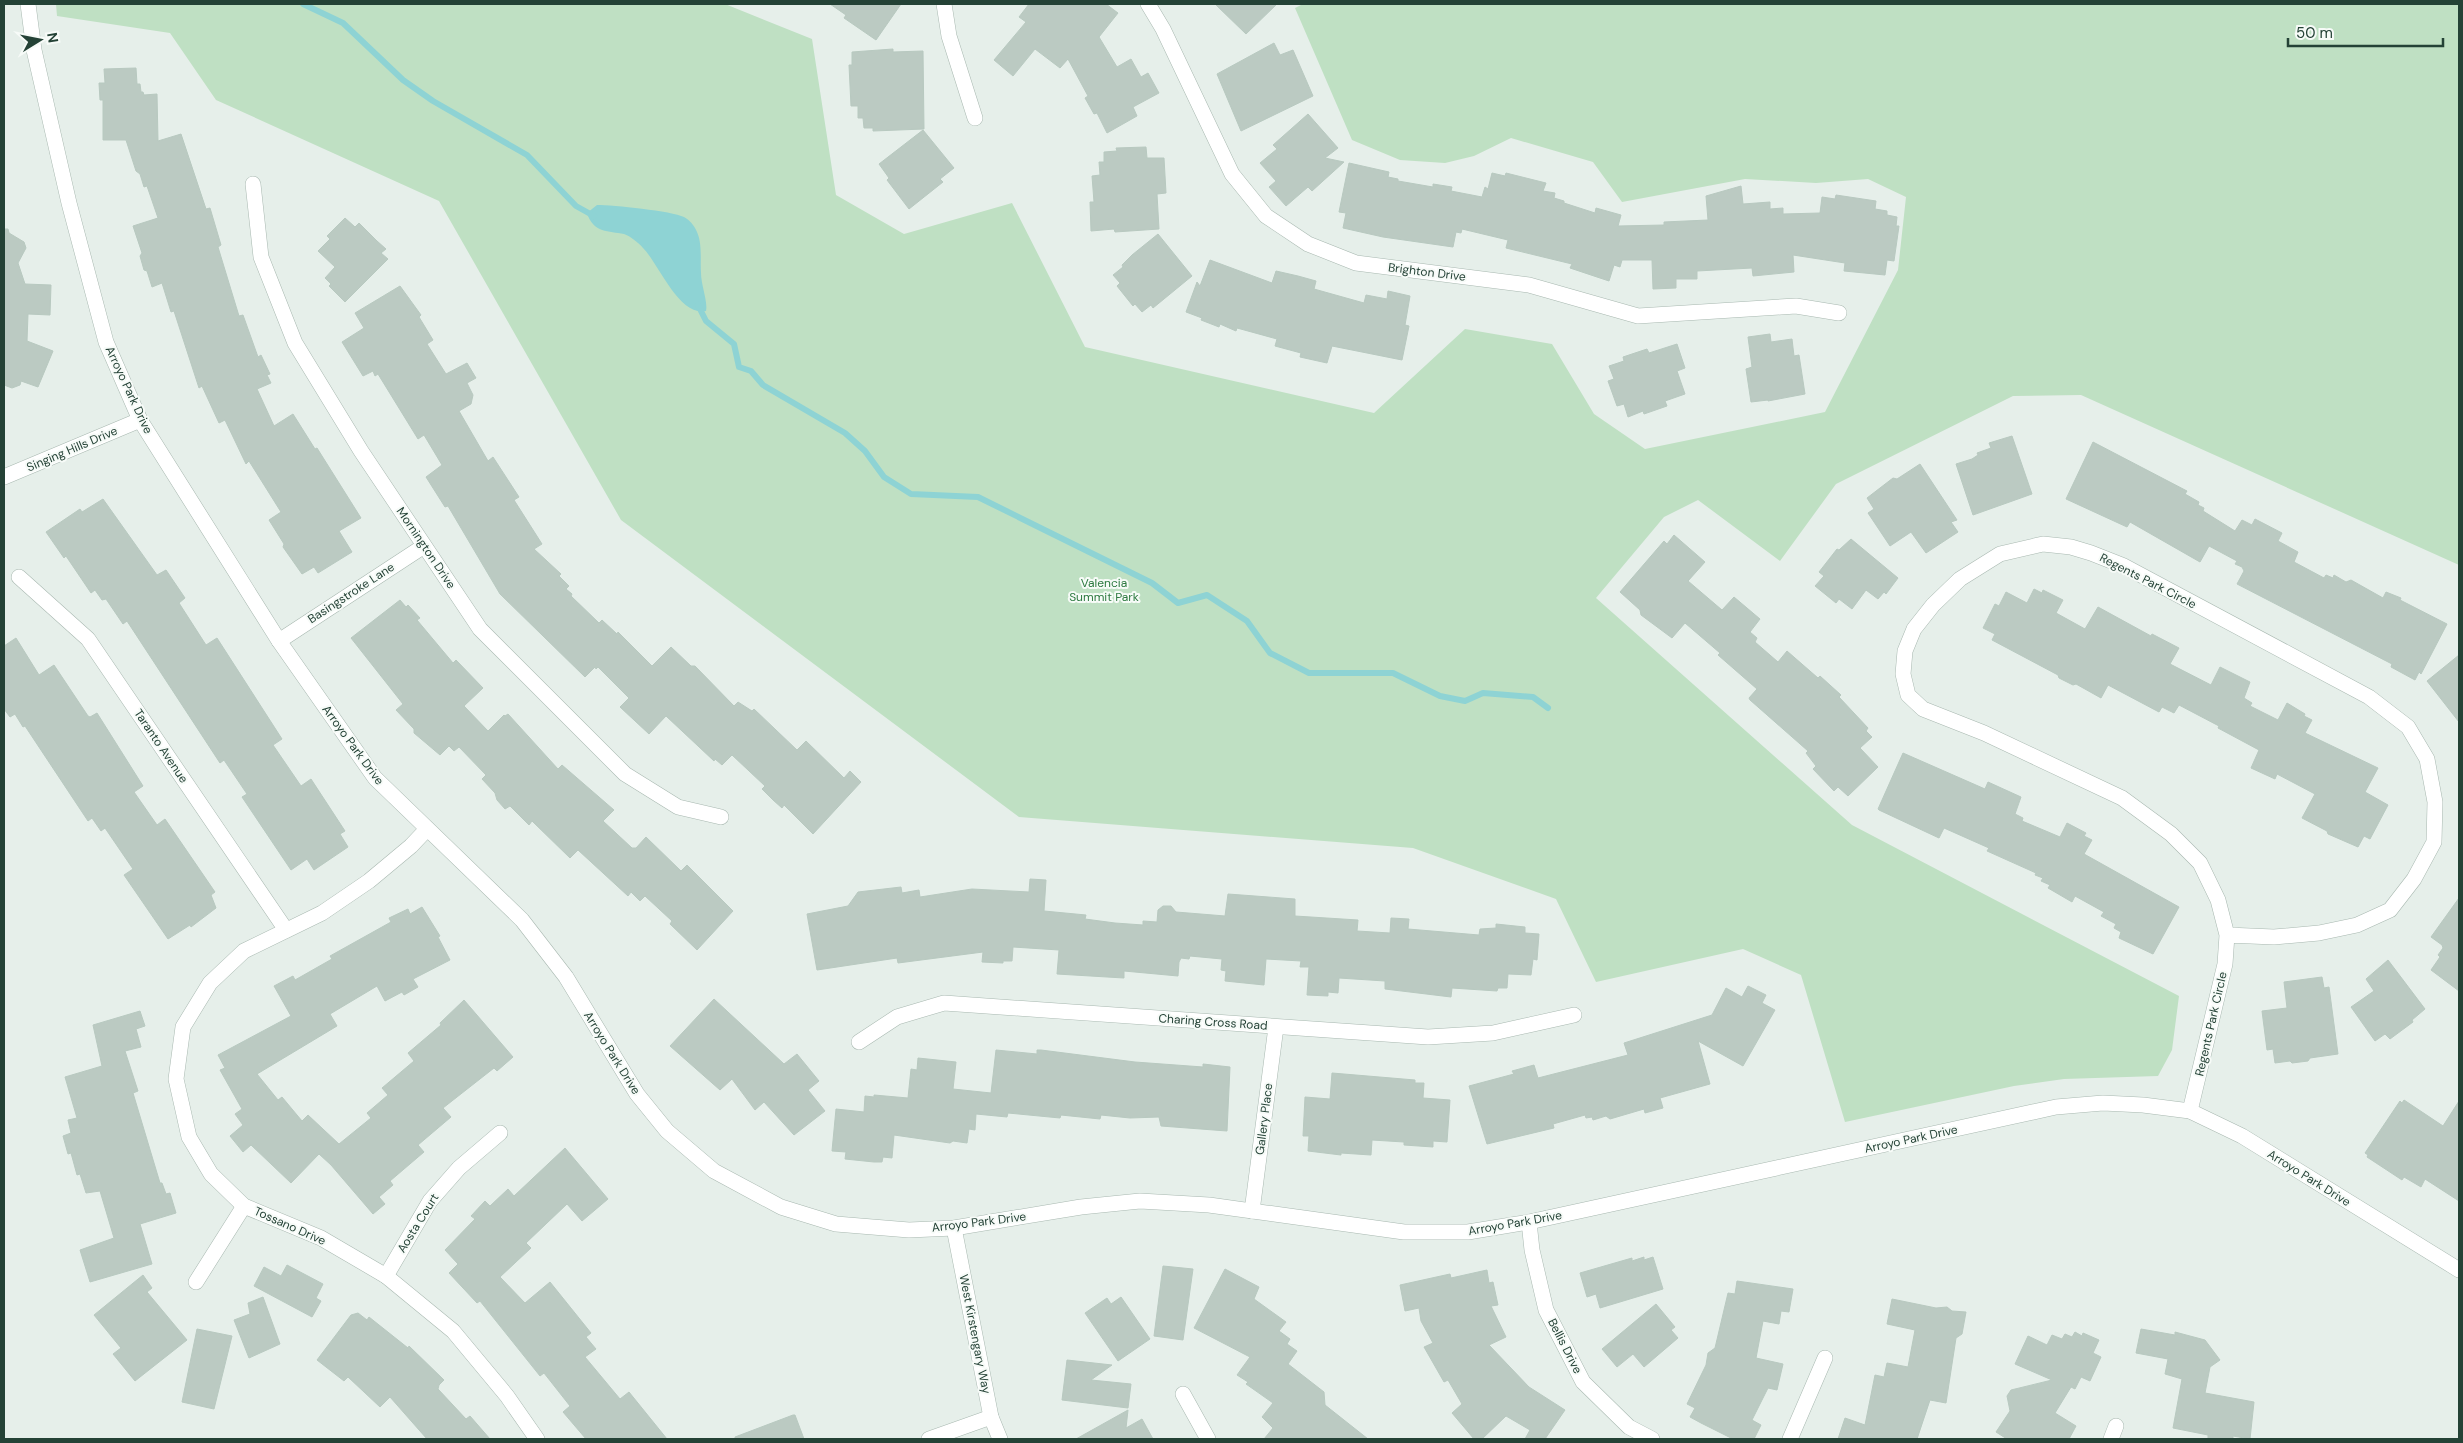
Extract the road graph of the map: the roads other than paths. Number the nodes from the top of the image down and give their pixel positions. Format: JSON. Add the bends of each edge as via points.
{"nodes":[{"id":1,"x":28,"y":4,"type":"edge"},
{"id":2,"x":944,"y":4,"type":"edge"},
{"id":3,"x":1148,"y":4,"type":"edge"},
{"id":4,"x":975,"y":118,"type":"dead end"},
{"id":5,"x":252,"y":184,"type":"dead end"},
{"id":6,"x":1839,"y":312,"type":"dead end"},
{"id":7,"x":140,"y":420,"type":"junction"},
{"id":8,"x":4,"y":477,"type":"edge"},
{"id":9,"x":424,"y":546,"type":"junction"},
{"id":10,"x":19,"y":576,"type":"dead end"},
{"id":11,"x":279,"y":641,"type":"junction"},
{"id":12,"x":721,"y":817,"type":"dead end"},
{"id":13,"x":427,"y":828,"type":"junction"},
{"id":14,"x":286,"y":930,"type":"junction"},
{"id":15,"x":2227,"y":935,"type":"junction"},
{"id":16,"x":1574,"y":1015,"type":"dead end"},
{"id":17,"x":1276,"y":1027,"type":"junction"},
{"id":18,"x":859,"y":1042,"type":"dead end"},
{"id":19,"x":2190,"y":1111,"type":"junction"},
{"id":20,"x":500,"y":1133,"type":"dead end"},
{"id":21,"x":244,"y":1206,"type":"junction"},
{"id":22,"x":1252,"y":1211,"type":"junction"},
{"id":23,"x":1529,"y":1222,"type":"junction"},
{"id":24,"x":954,"y":1228,"type":"junction"},
{"id":25,"x":2459,"y":1270,"type":"edge"},
{"id":26,"x":386,"y":1276,"type":"junction"},
{"id":27,"x":196,"y":1282,"type":"dead end"},
{"id":28,"x":1825,"y":1358,"type":"dead end"},
{"id":29,"x":1183,"y":1394,"type":"dead end"},
{"id":30,"x":991,"y":1417,"type":"junction"},
{"id":31,"x":537,"y":1439,"type":"edge"},
{"id":32,"x":929,"y":1439,"type":"edge"},
{"id":33,"x":1000,"y":1439,"type":"edge"},
{"id":34,"x":1208,"y":1439,"type":"edge"},
{"id":35,"x":1652,"y":1439,"type":"edge"},
{"id":36,"x":1790,"y":1439,"type":"edge"}],
"edges":[{"from":1,"to":7,"type":"street","name":"Arroyo Park Drive","via":[[34,50],[69,203],[106,342]]},
{"from":2,"to":4,"type":"street","via":[[949,36]]},
{"from":3,"to":6,"type":"street","name":"Brighton Drive","via":[[1232,174],[1266,216],[1308,244],[1356,262],[1529,285],[1638,316],[1796,306]]},
{"from":5,"to":9,"type":"street","name":"Mornington Drive","via":[[261,257],[295,343]]},
{"from":7,"to":8,"type":"street","name":"Singing Hills Drive"},
{"from":7,"to":11,"type":"street","name":"Arroyo Park Drive"},
{"from":9,"to":11,"type":"street","name":"Basingstroke Lane"},
{"from":9,"to":12,"type":"street","name":"Mornington Drive","via":[[480,629],[625,774],[678,807]]},
{"from":10,"to":14,"type":"street","name":"Taranto Avenue","via":[[88,639]]},
{"from":11,"to":13,"type":"street","name":"Arroyo Park Drive","via":[[375,778]]},
{"from":13,"to":14,"type":"street","name":"Tossano Drive","via":[[412,846],[369,882],[322,913]]},
{"from":13,"to":24,"type":"street","name":"Arroyo Park Drive","via":[[522,920],[566,977],[637,1094],[667,1130],[714,1171],[781,1207],[836,1224],[909,1230]]},
{"from":14,"to":21,"type":"street","name":"Tossano Drive","via":[[244,951],[210,983],[183,1027],[176,1079],[189,1137],[211,1174]]},
{"from":15,"to":15,"type":"street","name":"Regents Park Circle","via":[[2218,900],[2200,864],[2171,834],[2122,798],[1984,733],[1923,709],[1908,695],[1904,674],[1905,651],[1914,629],[1960,579],[2000,554],[2043,544],[2091,553],[2124,566],[2369,697],[2408,727],[2427,759],[2435,802],[2434,842],[2414,879],[2390,910],[2357,925],[2320,933],[2274,937]]},
{"from":15,"to":19,"type":"street","name":"Regents Park Circle","via":[[2225,964]]},
{"from":16,"to":17,"type":"street","name":"Charing Cross Road","via":[[1492,1033],[1428,1037]]},
{"from":17,"to":18,"type":"street","name":"Charing Cross Road","via":[[944,1003],[898,1017]]},
{"from":17,"to":22,"type":"street","name":"Gallery Place"},
{"from":19,"to":23,"type":"street","name":"Arroyo Park Drive","via":[[2103,1103],[2056,1107]]},
{"from":19,"to":25,"type":"street","name":"Arroyo Park Drive","via":[[2242,1136]]},
{"from":20,"to":26,"type":"street","name":"Aosta Court","via":[[459,1168],[430,1201]]},
{"from":21,"to":26,"type":"street","name":"Tossano Drive","via":[[321,1238]]},
{"from":21,"to":27,"type":"street"},
{"from":22,"to":23,"type":"street","name":"Arroyo Park Drive","via":[[1404,1232],[1468,1232]]},
{"from":22,"to":24,"type":"street","name":"Arroyo Park Drive","via":[[1209,1205],[1140,1202],[1081,1207]]},
{"from":23,"to":35,"type":"street","name":"Bellis Drive","via":[[1546,1310],[1583,1382],[1629,1427]]},
{"from":24,"to":30,"type":"street","name":"West Kirstengary Way"},
{"from":26,"to":31,"type":"street","name":"Tossano Drive","via":[[453,1331],[507,1396]]},
{"from":28,"to":36,"type":"street"},
{"from":29,"to":34,"type":"street"},
{"from":30,"to":32,"type":"street"},
{"from":30,"to":33,"type":"street","name":"West Kirstengary Way"}]}
